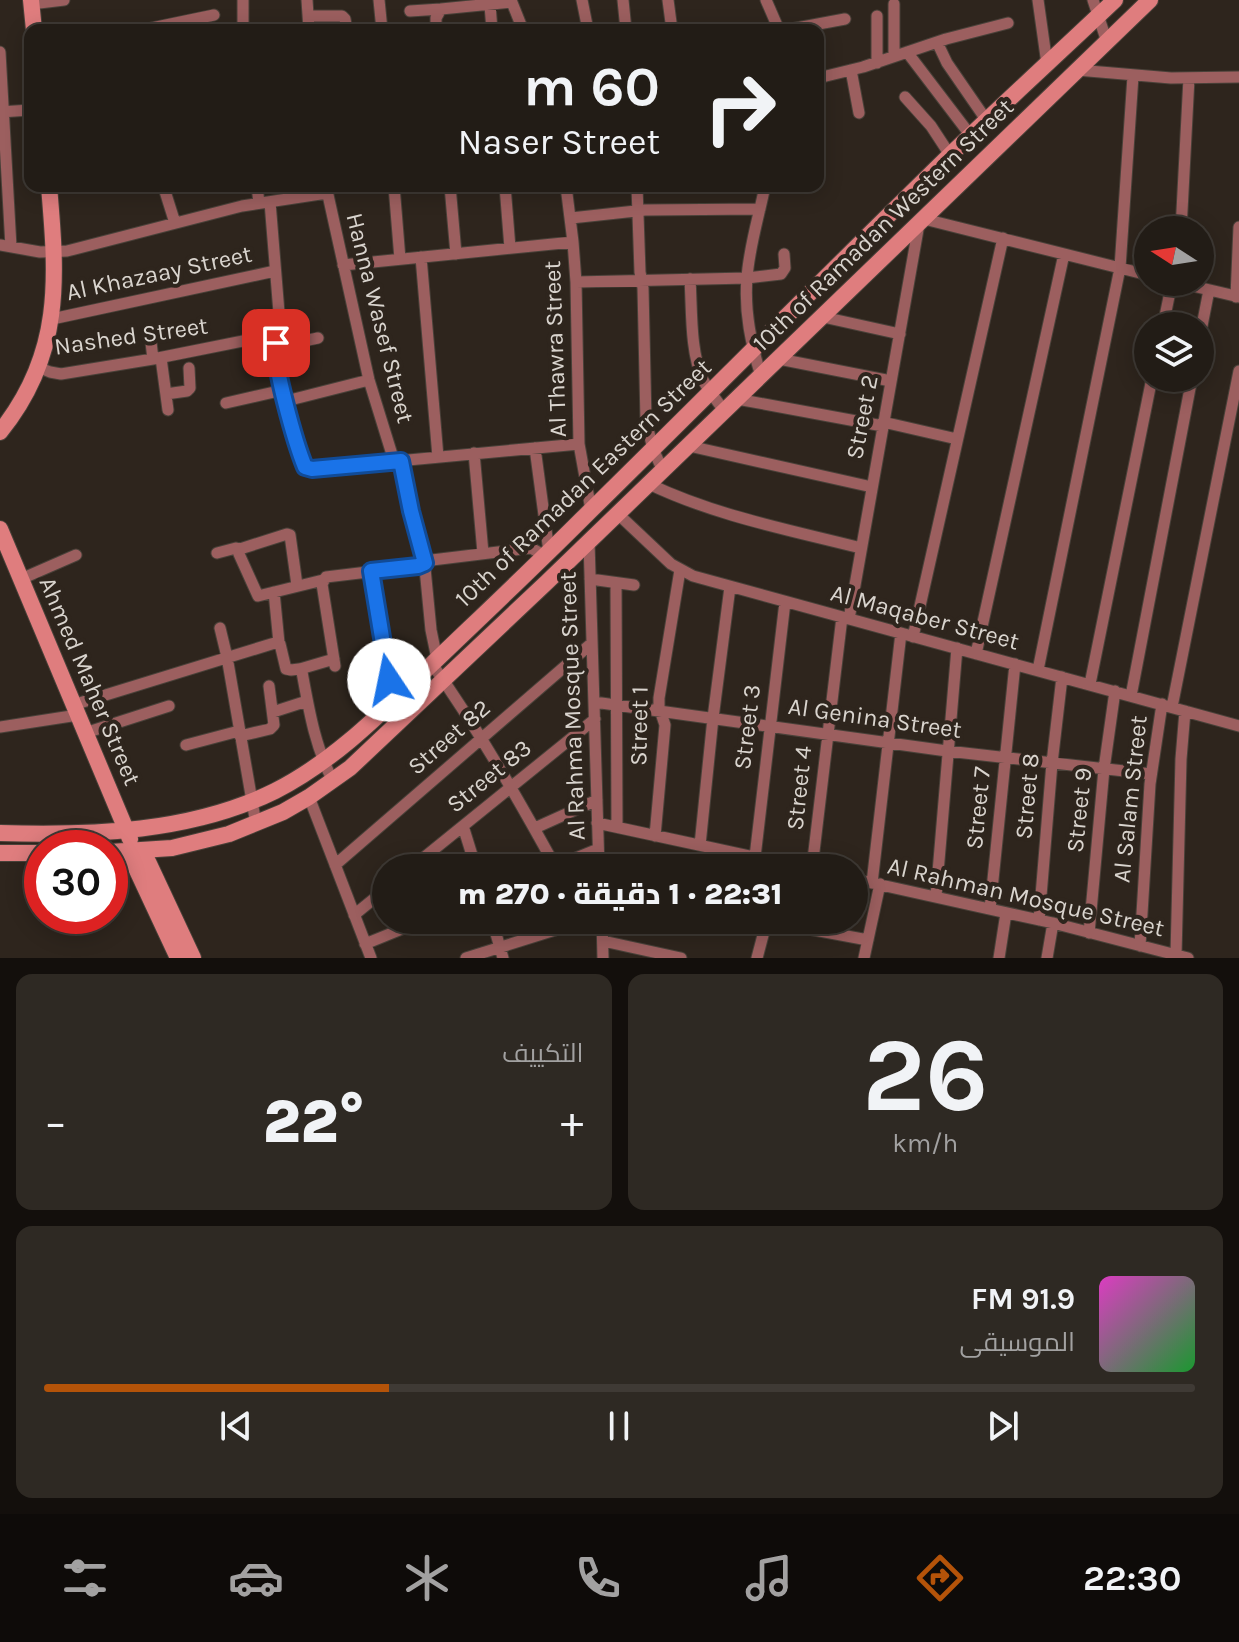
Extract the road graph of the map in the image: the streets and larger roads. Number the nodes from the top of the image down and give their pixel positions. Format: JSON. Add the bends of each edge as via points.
{"nodes":[{"id":1,"x":64,"y":0,"type":"edge"},
{"id":2,"x":243,"y":0,"type":"edge"},
{"id":3,"x":307,"y":0,"type":"edge"},
{"id":4,"x":379,"y":0,"type":"edge"},
{"id":5,"x":582,"y":0,"type":"edge"},
{"id":6,"x":623,"y":0,"type":"edge"},
{"id":7,"x":668,"y":0,"type":"edge"},
{"id":8,"x":765,"y":0,"type":"edge"},
{"id":9,"x":1038,"y":0,"type":"edge"},
{"id":10,"x":1115,"y":0,"type":"edge"},
{"id":11,"x":1150,"y":0,"type":"edge"},
{"id":12,"x":511,"y":1,"type":"edge"},
{"id":13,"x":31,"y":2,"type":"edge"},
{"id":14,"x":894,"y":4,"type":"dead end"},
{"id":15,"x":490,"y":5,"type":"junction"},
{"id":16,"x":1096,"y":8,"type":"edge"},
{"id":17,"x":441,"y":9,"type":"junction"},
{"id":18,"x":410,"y":11,"type":"dead end"},
{"id":19,"x":214,"y":15,"type":"dead end"},
{"id":20,"x":308,"y":16,"type":"junction"},
{"id":21,"x":877,"y":16,"type":"dead end"},
{"id":22,"x":845,"y":19,"type":"dead end"},
{"id":23,"x":1008,"y":23,"type":"dead end"},
{"id":24,"x":33,"y":24,"type":"edge"},
{"id":25,"x":171,"y":24,"type":"edge"},
{"id":26,"x":243,"y":24,"type":"edge"},
{"id":27,"x":309,"y":24,"type":"edge"},
{"id":28,"x":346,"y":24,"type":"edge"},
{"id":29,"x":381,"y":24,"type":"edge"},
{"id":30,"x":436,"y":24,"type":"edge"},
{"id":31,"x":492,"y":24,"type":"edge"},
{"id":32,"x":521,"y":24,"type":"edge"},
{"id":33,"x":587,"y":24,"type":"edge"},
{"id":34,"x":625,"y":24,"type":"edge"},
{"id":35,"x":671,"y":24,"type":"edge"},
{"id":36,"x":776,"y":24,"type":"edge"},
{"id":37,"x":818,"y":24,"type":"edge"},
{"id":38,"x":937,"y":42,"type":"junction"},
{"id":39,"x":1107,"y":42,"type":"junction"},
{"id":40,"x":0,"y":52,"type":"edge"},
{"id":41,"x":907,"y":52,"type":"junction"},
{"id":42,"x":894,"y":56,"type":"junction"},
{"id":43,"x":1051,"y":61,"type":"junction"},
{"id":44,"x":877,"y":63,"type":"junction"},
{"id":45,"x":851,"y":70,"type":"junction"},
{"id":46,"x":1074,"y":74,"type":"junction"},
{"id":47,"x":1133,"y":76,"type":"junction"},
{"id":48,"x":824,"y":77,"type":"edge"},
{"id":49,"x":1239,"y":77,"type":"edge"},
{"id":50,"x":1189,"y":78,"type":"junction"},
{"id":51,"x":905,"y":97,"type":"dead end"},
{"id":52,"x":24,"y":110,"type":"edge"},
{"id":53,"x":2,"y":111,"type":"edge"},
{"id":54,"x":859,"y":113,"type":"dead end"},
{"id":55,"x":987,"y":121,"type":"junction"},
{"id":56,"x":961,"y":145,"type":"junction"},
{"id":57,"x":977,"y":168,"type":"junction"},
{"id":58,"x":50,"y":192,"type":"edge"},
{"id":59,"x":165,"y":192,"type":"edge"},
{"id":60,"x":259,"y":192,"type":"edge"},
{"id":61,"x":316,"y":192,"type":"edge"},
{"id":62,"x":326,"y":192,"type":"edge"},
{"id":63,"x":394,"y":192,"type":"edge"},
{"id":64,"x":451,"y":192,"type":"edge"},
{"id":65,"x":505,"y":192,"type":"edge"},
{"id":66,"x":567,"y":192,"type":"edge"},
{"id":67,"x":637,"y":192,"type":"edge"},
{"id":68,"x":764,"y":192,"type":"edge"},
{"id":69,"x":264,"y":203,"type":"junction"},
{"id":70,"x":760,"y":209,"type":"junction"},
{"id":71,"x":638,"y":211,"type":"junction"},
{"id":72,"x":1182,"y":216,"type":"edge"},
{"id":73,"x":571,"y":218,"type":"junction"},
{"id":74,"x":922,"y":221,"type":"junction"},
{"id":75,"x":175,"y":223,"type":"junction"},
{"id":76,"x":1239,"y":227,"type":"edge"},
{"id":77,"x":1003,"y":238,"type":"junction"},
{"id":78,"x":573,"y":242,"type":"junction"},
{"id":79,"x":5,"y":246,"type":"edge"},
{"id":80,"x":510,"y":248,"type":"junction"},
{"id":81,"x":55,"y":252,"type":"junction"},
{"id":82,"x":456,"y":254,"type":"junction"},
{"id":83,"x":784,"y":254,"type":"dead end"},
{"id":84,"x":1064,"y":254,"type":"junction"},
{"id":85,"x":421,"y":257,"type":"junction"},
{"id":86,"x":400,"y":259,"type":"junction"},
{"id":87,"x":343,"y":265,"type":"junction"},
{"id":88,"x":1120,"y":268,"type":"junction"},
{"id":89,"x":275,"y":271,"type":"junction"},
{"id":90,"x":1134,"y":272,"type":"edge"},
{"id":91,"x":747,"y":278,"type":"junction"},
{"id":92,"x":690,"y":279,"type":"junction"},
{"id":93,"x":641,"y":280,"type":"junction"},
{"id":94,"x":576,"y":282,"type":"junction"},
{"id":95,"x":1214,"y":291,"type":"edge"},
{"id":96,"x":1237,"y":297,"type":"edge"},
{"id":97,"x":823,"y":317,"type":"junction"},
{"id":98,"x":52,"y":319,"type":"junction"},
{"id":99,"x":150,"y":334,"type":"dead end"},
{"id":100,"x":278,"y":334,"type":"junction"},
{"id":101,"x":900,"y":334,"type":"junction"},
{"id":102,"x":318,"y":338,"type":"dead end"},
{"id":103,"x":275,"y":347,"type":"junction"},
{"id":104,"x":753,"y":350,"type":"junction"},
{"id":105,"x":157,"y":359,"type":"junction"},
{"id":106,"x":779,"y":359,"type":"junction"},
{"id":107,"x":38,"y":367,"type":"junction"},
{"id":108,"x":189,"y":368,"type":"dead end"},
{"id":109,"x":1239,"y":371,"type":"edge"},
{"id":110,"x":761,"y":376,"type":"junction"},
{"id":111,"x":369,"y":380,"type":"junction"},
{"id":112,"x":891,"y":381,"type":"junction"},
{"id":113,"x":711,"y":392,"type":"junction"},
{"id":114,"x":1149,"y":392,"type":"edge"},
{"id":115,"x":1189,"y":392,"type":"edge"},
{"id":116,"x":166,"y":394,"type":"junction"},
{"id":117,"x":284,"y":396,"type":"junction"},
{"id":118,"x":737,"y":399,"type":"junction"},
{"id":119,"x":226,"y":403,"type":"dead end"},
{"id":120,"x":168,"y":410,"type":"dead end"},
{"id":121,"x":725,"y":412,"type":"junction"},
{"id":122,"x":883,"y":424,"type":"junction"},
{"id":123,"x":0,"y":432,"type":"edge"},
{"id":124,"x":957,"y":439,"type":"junction"},
{"id":125,"x":579,"y":444,"type":"junction"},
{"id":126,"x":689,"y":446,"type":"junction"},
{"id":127,"x":535,"y":448,"type":"junction"},
{"id":128,"x":653,"y":449,"type":"junction"},
{"id":129,"x":474,"y":453,"type":"junction"},
{"id":130,"x":438,"y":457,"type":"junction"},
{"id":131,"x":398,"y":461,"type":"junction"},
{"id":132,"x":663,"y":471,"type":"junction"},
{"id":133,"x":649,"y":484,"type":"junction"},
{"id":134,"x":872,"y":487,"type":"junction"},
{"id":135,"x":611,"y":490,"type":"junction"},
{"id":136,"x":591,"y":510,"type":"junction"},
{"id":137,"x":622,"y":511,"type":"junction"},
{"id":138,"x":0,"y":529,"type":"edge"},
{"id":139,"x":589,"y":542,"type":"junction"},
{"id":140,"x":861,"y":548,"type":"junction"},
{"id":141,"x":240,"y":549,"type":"junction"},
{"id":142,"x":217,"y":553,"type":"dead end"},
{"id":143,"x":483,"y":553,"type":"junction"},
{"id":144,"x":76,"y":555,"type":"dead end"},
{"id":145,"x":542,"y":558,"type":"junction"},
{"id":146,"x":425,"y":563,"type":"junction"},
{"id":147,"x":680,"y":570,"type":"junction"},
{"id":148,"x":371,"y":571,"type":"junction"},
{"id":149,"x":21,"y":579,"type":"junction"},
{"id":150,"x":590,"y":579,"type":"junction"},
{"id":151,"x":323,"y":580,"type":"junction"},
{"id":152,"x":547,"y":582,"type":"junction"},
{"id":153,"x":616,"y":583,"type":"junction"},
{"id":154,"x":297,"y":585,"type":"junction"},
{"id":155,"x":634,"y":585,"type":"dead end"},
{"id":156,"x":730,"y":587,"type":"junction"},
{"id":157,"x":274,"y":592,"type":"junction"},
{"id":158,"x":785,"y":602,"type":"junction"},
{"id":159,"x":846,"y":618,"type":"junction"},
{"id":160,"x":220,"y":628,"type":"dead end"},
{"id":161,"x":907,"y":635,"type":"junction"},
{"id":162,"x":279,"y":643,"type":"junction"},
{"id":163,"x":592,"y":643,"type":"junction"},
{"id":164,"x":957,"y":648,"type":"junction"},
{"id":165,"x":976,"y":654,"type":"junction"},
{"id":166,"x":227,"y":657,"type":"junction"},
{"id":167,"x":434,"y":662,"type":"junction"},
{"id":168,"x":1015,"y":664,"type":"junction"},
{"id":169,"x":300,"y":669,"type":"junction"},
{"id":170,"x":1038,"y":670,"type":"junction"},
{"id":171,"x":1062,"y":677,"type":"junction"},
{"id":172,"x":443,"y":680,"type":"junction"},
{"id":173,"x":1090,"y":684,"type":"junction"},
{"id":174,"x":269,"y":686,"type":"dead end"},
{"id":175,"x":1115,"y":691,"type":"junction"},
{"id":176,"x":1131,"y":696,"type":"junction"},
{"id":177,"x":397,"y":698,"type":"junction"},
{"id":178,"x":307,"y":701,"type":"junction"},
{"id":179,"x":594,"y":702,"type":"junction"},
{"id":180,"x":617,"y":705,"type":"junction"},
{"id":181,"x":1167,"y":705,"type":"junction"},
{"id":182,"x":169,"y":706,"type":"dead end"},
{"id":183,"x":76,"y":710,"type":"junction"},
{"id":184,"x":661,"y":711,"type":"junction"},
{"id":185,"x":1185,"y":711,"type":"junction"},
{"id":186,"x":273,"y":712,"type":"junction"},
{"id":187,"x":713,"y":718,"type":"junction"},
{"id":188,"x":595,"y":719,"type":"junction"},
{"id":189,"x":769,"y":726,"type":"junction"},
{"id":190,"x":1239,"y":726,"type":"edge"},
{"id":191,"x":0,"y":727,"type":"edge"},
{"id":192,"x":85,"y":733,"type":"junction"},
{"id":193,"x":827,"y":733,"type":"junction"},
{"id":194,"x":240,"y":734,"type":"junction"},
{"id":195,"x":482,"y":738,"type":"junction"},
{"id":196,"x":888,"y":742,"type":"junction"},
{"id":197,"x":186,"y":745,"type":"dead end"},
{"id":198,"x":947,"y":751,"type":"junction"},
{"id":199,"x":1005,"y":757,"type":"junction"},
{"id":200,"x":324,"y":763,"type":"junction"},
{"id":201,"x":1052,"y":763,"type":"junction"},
{"id":202,"x":1104,"y":769,"type":"junction"},
{"id":203,"x":1151,"y":774,"type":"junction"},
{"id":204,"x":333,"y":781,"type":"junction"},
{"id":205,"x":511,"y":786,"type":"junction"},
{"id":206,"x":309,"y":797,"type":"junction"},
{"id":207,"x":597,"y":800,"type":"junction"},
{"id":208,"x":252,"y":801,"type":"junction"},
{"id":209,"x":597,"y":823,"type":"junction"},
{"id":210,"x":256,"y":824,"type":"junction"},
{"id":211,"x":463,"y":826,"type":"junction"},
{"id":212,"x":617,"y":827,"type":"junction"},
{"id":213,"x":535,"y":828,"type":"junction"},
{"id":214,"x":126,"y":830,"type":"joint"},
{"id":215,"x":0,"y":833,"type":"edge"},
{"id":216,"x":24,"y":834,"type":"edge"},
{"id":217,"x":128,"y":834,"type":"edge"},
{"id":218,"x":655,"y":836,"type":"junction"},
{"id":219,"x":700,"y":845,"type":"junction"},
{"id":220,"x":598,"y":849,"type":"junction"},
{"id":221,"x":128,"y":851,"type":"edge"},
{"id":222,"x":136,"y":851,"type":"junction"},
{"id":223,"x":0,"y":853,"type":"edge"},
{"id":224,"x":24,"y":853,"type":"edge"},
{"id":225,"x":428,"y":854,"type":"edge"},
{"id":226,"x":472,"y":854,"type":"edge"},
{"id":227,"x":547,"y":854,"type":"edge"},
{"id":228,"x":586,"y":854,"type":"edge"},
{"id":229,"x":598,"y":854,"type":"edge"},
{"id":230,"x":741,"y":854,"type":"edge"},
{"id":231,"x":755,"y":854,"type":"edge"},
{"id":232,"x":814,"y":854,"type":"edge"},
{"id":233,"x":335,"y":865,"type":"junction"},
{"id":234,"x":868,"y":882,"type":"edge"},
{"id":235,"x":876,"y":883,"type":"junction"},
{"id":236,"x":936,"y":896,"type":"junction"},
{"id":237,"x":372,"y":900,"type":"edge"},
{"id":238,"x":990,"y":909,"type":"junction"},
{"id":239,"x":1006,"y":913,"type":"junction"},
{"id":240,"x":354,"y":915,"type":"junction"},
{"id":241,"x":1039,"y":920,"type":"junction"},
{"id":242,"x":1053,"y":923,"type":"junction"},
{"id":243,"x":1089,"y":933,"type":"junction"},
{"id":244,"x":390,"y":934,"type":"edge"},
{"id":245,"x":551,"y":934,"type":"edge"},
{"id":246,"x":603,"y":934,"type":"edge"},
{"id":247,"x":763,"y":934,"type":"edge"},
{"id":248,"x":837,"y":934,"type":"edge"},
{"id":249,"x":868,"y":940,"type":"junction"},
{"id":250,"x":603,"y":941,"type":"junction"},
{"id":251,"x":365,"y":944,"type":"junction"},
{"id":252,"x":1140,"y":946,"type":"junction"},
{"id":253,"x":501,"y":953,"type":"edge"},
{"id":254,"x":1176,"y":955,"type":"junction"},
{"id":255,"x":178,"y":958,"type":"edge"},
{"id":256,"x":193,"y":958,"type":"edge"},
{"id":257,"x":371,"y":958,"type":"edge"},
{"id":258,"x":466,"y":958,"type":"edge"},
{"id":259,"x":603,"y":958,"type":"edge"},
{"id":260,"x":681,"y":958,"type":"edge"},
{"id":261,"x":757,"y":958,"type":"edge"},
{"id":262,"x":864,"y":958,"type":"edge"},
{"id":263,"x":999,"y":958,"type":"edge"},
{"id":264,"x":1047,"y":958,"type":"edge"},
{"id":265,"x":1188,"y":958,"type":"edge"}],
"edges":[{"from":1,"to":13,"type":"street"},
{"from":2,"to":26,"type":"street"},
{"from":3,"to":20,"type":"street"},
{"from":4,"to":29,"type":"street"},
{"from":5,"to":33,"type":"street"},
{"from":6,"to":34,"type":"street"},
{"from":7,"to":35,"type":"street"},
{"from":8,"to":36,"type":"street"},
{"from":9,"to":43,"type":"street"},
{"from":10,"to":16,"type":"street","name":"10th of Ramadan Eastern Street"},
{"from":11,"to":39,"type":"street","name":"10th of Ramadan Western Street"},
{"from":12,"to":15,"type":"street"},
{"from":12,"to":32,"type":"street"},
{"from":13,"to":24,"type":"street"},
{"from":14,"to":42,"type":"street"},
{"from":15,"to":17,"type":"street"},
{"from":15,"to":31,"type":"street"},
{"from":16,"to":39,"type":"street"},
{"from":16,"to":43,"type":"street","name":"10th of Ramadan Eastern Street"},
{"from":17,"to":18,"type":"street"},
{"from":17,"to":30,"type":"street"},
{"from":19,"to":25,"type":"street"},
{"from":20,"to":27,"type":"street"},
{"from":20,"to":28,"type":"street","via":[[342,16]]},
{"from":21,"to":44,"type":"street"},
{"from":22,"to":37,"type":"street"},
{"from":23,"to":38,"type":"street"},
{"from":38,"to":41,"type":"street"},
{"from":38,"to":55,"type":"street"},
{"from":39,"to":46,"type":"street","name":"10th of Ramadan Western Street"},
{"from":40,"to":53,"type":"street"},
{"from":41,"to":42,"type":"street"},
{"from":41,"to":56,"type":"street"},
{"from":42,"to":44,"type":"street"},
{"from":43,"to":46,"type":"street"},
{"from":43,"to":55,"type":"street","name":"10th of Ramadan Eastern Street"},
{"from":44,"to":45,"type":"street"},
{"from":45,"to":48,"type":"street"},
{"from":45,"to":54,"type":"street"},
{"from":46,"to":47,"type":"street"},
{"from":46,"to":57,"type":"street","name":"10th of Ramadan Western Street"},
{"from":47,"to":50,"type":"street"},
{"from":47,"to":88,"type":"street"},
{"from":49,"to":50,"type":"street"},
{"from":50,"to":72,"type":"street"},
{"from":51,"to":56,"type":"street","via":[[931,126]]},
{"from":52,"to":53,"type":"street"},
{"from":53,"to":79,"type":"street"},
{"from":55,"to":56,"type":"street","name":"10th of Ramadan Eastern Street"},
{"from":56,"to":57,"type":"street"},
{"from":56,"to":104,"type":"street","name":"10th of Ramadan Eastern Street"},
{"from":57,"to":74,"type":"street","name":"10th of Ramadan Western Street"},
{"from":58,"to":81,"type":"street"},
{"from":59,"to":75,"type":"street"},
{"from":60,"to":69,"type":"street"},
{"from":61,"to":69,"type":"street"},
{"from":62,"to":87,"type":"street","name":"Hanna Wasef Street"},
{"from":63,"to":86,"type":"street"},
{"from":64,"to":82,"type":"street"},
{"from":65,"to":80,"type":"street"},
{"from":66,"to":73,"type":"street","name":"Al Thawra Street"},
{"from":67,"to":71,"type":"street"},
{"from":68,"to":70,"type":"street"},
{"from":69,"to":75,"type":"street"},
{"from":69,"to":89,"type":"street"},
{"from":70,"to":71,"type":"street"},
{"from":70,"to":91,"type":"street"},
{"from":71,"to":73,"type":"street"},
{"from":71,"to":93,"type":"street"},
{"from":73,"to":78,"type":"street","name":"Al Thawra Street"},
{"from":74,"to":77,"type":"street"},
{"from":74,"to":97,"type":"street","name":"10th of Ramadan Western Street"},
{"from":74,"to":101,"type":"street","name":"Street 2"},
{"from":75,"to":81,"type":"street"},
{"from":76,"to":96,"type":"street"},
{"from":77,"to":84,"type":"street"},
{"from":77,"to":124,"type":"street"},
{"from":78,"to":80,"type":"street"},
{"from":78,"to":94,"type":"street","name":"Al Thawra Street"},
{"from":79,"to":81,"type":"street"},
{"from":80,"to":82,"type":"street"},
{"from":81,"to":98,"type":"street"},
{"from":82,"to":85,"type":"street"},
{"from":83,"to":91,"type":"street","via":[[783,273]]},
{"from":84,"to":88,"type":"street"},
{"from":84,"to":165,"type":"street"},
{"from":85,"to":86,"type":"street"},
{"from":85,"to":130,"type":"street"},
{"from":86,"to":87,"type":"street"},
{"from":87,"to":111,"type":"street","name":"Hanna Wasef Street"},
{"from":88,"to":90,"type":"street"},
{"from":88,"to":170,"type":"street"},
{"from":89,"to":98,"type":"street","name":"Al Khazaay Street"},
{"from":89,"to":100,"type":"street"},
{"from":91,"to":92,"type":"street"},
{"from":91,"to":104,"type":"street"},
{"from":92,"to":93,"type":"street"},
{"from":92,"to":113,"type":"street","via":[[697,359]]},
{"from":93,"to":94,"type":"street"},
{"from":93,"to":128,"type":"street","via":[[645,407]]},
{"from":94,"to":125,"type":"street","name":"Al Thawra Street"},
{"from":95,"to":96,"type":"street"},
{"from":97,"to":101,"type":"street"},
{"from":97,"to":106,"type":"street","name":"10th of Ramadan Western Street"},
{"from":98,"to":107,"type":"street"},
{"from":99,"to":105,"type":"street"},
{"from":100,"to":103,"type":"street"},
{"from":100,"to":105,"type":"street","name":"Nashed Street"},
{"from":101,"to":112,"type":"street","name":"Street 2"},
{"from":102,"to":103,"type":"street"},
{"from":103,"to":117,"type":"street"},
{"from":104,"to":110,"type":"street"},
{"from":104,"to":113,"type":"street","name":"10th of Ramadan Eastern Street"},
{"from":105,"to":107,"type":"street","name":"Nashed Street","via":[[61,374]]},
{"from":105,"to":116,"type":"street"},
{"from":106,"to":110,"type":"street","name":"10th of Ramadan Western Street"},
{"from":106,"to":112,"type":"street"},
{"from":107,"to":123,"type":"street"},
{"from":108,"to":116,"type":"street","via":[[190,388]]},
{"from":109,"to":181,"type":"street","name":"Al Salam Street"},
{"from":110,"to":118,"type":"street","name":"10th of Ramadan Western Street"},
{"from":111,"to":117,"type":"street"},
{"from":111,"to":131,"type":"street","name":"Hanna Wasef Street"},
{"from":112,"to":122,"type":"street","name":"Street 2"},
{"from":113,"to":121,"type":"street"},
{"from":113,"to":128,"type":"street","name":"10th of Ramadan Eastern Street"},
{"from":114,"to":173,"type":"street"},
{"from":115,"to":176,"type":"street"},
{"from":116,"to":120,"type":"street"},
{"from":117,"to":119,"type":"street"},
{"from":117,"to":131,"type":"street","via":[[305,467]]},
{"from":118,"to":121,"type":"street","name":"10th of Ramadan Western Street"},
{"from":118,"to":122,"type":"street"},
{"from":121,"to":126,"type":"street","name":"10th of Ramadan Western Street"},
{"from":122,"to":124,"type":"street"},
{"from":122,"to":134,"type":"street","name":"Street 2"},
{"from":124,"to":161,"type":"street"},
{"from":125,"to":127,"type":"street"},
{"from":125,"to":136,"type":"street","name":"Al Thawra Street"},
{"from":126,"to":132,"type":"street","name":"10th of Ramadan Western Street"},
{"from":126,"to":134,"type":"street"},
{"from":127,"to":129,"type":"street"},
{"from":127,"to":145,"type":"street"},
{"from":128,"to":132,"type":"street"},
{"from":128,"to":135,"type":"street","name":"10th of Ramadan Eastern Street"},
{"from":129,"to":130,"type":"street"},
{"from":129,"to":143,"type":"street"},
{"from":130,"to":131,"type":"street"},
{"from":131,"to":146,"type":"street","name":"Hanna Wasef Street"},
{"from":132,"to":133,"type":"street","name":"10th of Ramadan Western Street"},
{"from":133,"to":137,"type":"street","name":"10th of Ramadan Western Street"},
{"from":133,"to":140,"type":"street","via":[[715,510]]},
{"from":134,"to":140,"type":"street","name":"Street 2"},
{"from":135,"to":136,"type":"street","name":"10th of Ramadan Eastern Street"},
{"from":135,"to":137,"type":"street"},
{"from":136,"to":145,"type":"street","name":"10th of Ramadan Eastern Street"},
{"from":137,"to":139,"type":"street","name":"10th of Ramadan Western Street"},
{"from":137,"to":147,"type":"street","name":"Al Maqaber Street"},
{"from":138,"to":149,"type":"street","name":"Ahmed Maher Street"},
{"from":139,"to":150,"type":"street","name":"Al Rahma Mosque Street"},
{"from":139,"to":152,"type":"street","name":"10th of Ramadan Western Street"},
{"from":140,"to":159,"type":"street","name":"Street 2"},
{"from":141,"to":142,"type":"street"},
{"from":141,"to":154,"type":"street","via":[[290,535]]},
{"from":141,"to":157,"type":"street","via":[[257,595]]},
{"from":143,"to":145,"type":"street","via":[[531,548]]},
{"from":143,"to":146,"type":"street"},
{"from":144,"to":149,"type":"street"},
{"from":145,"to":152,"type":"street"},
{"from":145,"to":167,"type":"street","name":"10th of Ramadan Eastern Street"},
{"from":146,"to":148,"type":"street"},
{"from":146,"to":167,"type":"street","name":"Hanna Wasef Street"},
{"from":147,"to":156,"type":"street","name":"Al Maqaber Street"},
{"from":147,"to":184,"type":"street","name":"Street 1"},
{"from":148,"to":151,"type":"street"},
{"from":148,"to":177,"type":"street","via":[[386,669]]},
{"from":149,"to":183,"type":"street","name":"Ahmed Maher Street"},
{"from":150,"to":153,"type":"street"},
{"from":150,"to":163,"type":"street","name":"Al Rahma Mosque Street"},
{"from":151,"to":154,"type":"street"},
{"from":151,"to":169,"type":"street","via":[[334,662]]},
{"from":152,"to":172,"type":"street","name":"10th of Ramadan Western Street"},
{"from":153,"to":155,"type":"street"},
{"from":153,"to":180,"type":"street"},
{"from":154,"to":157,"type":"street"},
{"from":156,"to":158,"type":"street","name":"Al Maqaber Street"},
{"from":156,"to":187,"type":"street"},
{"from":157,"to":162,"type":"street"},
{"from":158,"to":159,"type":"street","name":"Al Maqaber Street"},
{"from":158,"to":189,"type":"street","name":"Street 3"},
{"from":159,"to":161,"type":"street","name":"Al Maqaber Street"},
{"from":159,"to":193,"type":"street","name":"Street 4"},
{"from":160,"to":166,"type":"street"},
{"from":161,"to":164,"type":"street","name":"Al Maqaber Street"},
{"from":161,"to":196,"type":"street"},
{"from":162,"to":166,"type":"street"},
{"from":162,"to":169,"type":"street","via":[[286,669]]},
{"from":163,"to":179,"type":"street","name":"Al Rahma Mosque Street"},
{"from":163,"to":195,"type":"street","name":"Street 82"},
{"from":164,"to":165,"type":"street","name":"Al Maqaber Street"},
{"from":164,"to":198,"type":"street"},
{"from":165,"to":168,"type":"street","name":"Al Maqaber Street"},
{"from":166,"to":183,"type":"street"},
{"from":166,"to":194,"type":"street"},
{"from":167,"to":172,"type":"street"},
{"from":167,"to":177,"type":"street","name":"10th of Ramadan Eastern Street"},
{"from":168,"to":170,"type":"street","name":"Al Maqaber Street"},
{"from":168,"to":199,"type":"street","name":"Street 7"},
{"from":169,"to":178,"type":"street"},
{"from":170,"to":171,"type":"street","name":"Al Maqaber Street"},
{"from":171,"to":173,"type":"street","name":"Al Maqaber Street"},
{"from":171,"to":201,"type":"street","name":"Street 8"},
{"from":172,"to":195,"type":"street"},
{"from":172,"to":204,"type":"street","name":"10th of Ramadan Western Street"},
{"from":173,"to":175,"type":"street","name":"Al Maqaber Street"},
{"from":174,"to":186,"type":"street"},
{"from":175,"to":176,"type":"street","name":"Al Maqaber Street"},
{"from":175,"to":202,"type":"street","name":"Street 9"},
{"from":176,"to":181,"type":"street","name":"Al Maqaber Street"},
{"from":177,"to":200,"type":"street","name":"10th of Ramadan Eastern Street"},
{"from":178,"to":186,"type":"street"},
{"from":178,"to":200,"type":"street"},
{"from":179,"to":180,"type":"street","name":"Al Genina Street"},
{"from":179,"to":188,"type":"street","name":"Al Rahma Mosque Street"},
{"from":180,"to":184,"type":"street","name":"Al Genina Street"},
{"from":180,"to":212,"type":"street"},
{"from":181,"to":185,"type":"street","name":"Al Maqaber Street"},
{"from":181,"to":203,"type":"street","name":"Al Salam Street"},
{"from":182,"to":192,"type":"street"},
{"from":183,"to":191,"type":"street"},
{"from":183,"to":192,"type":"street","name":"Ahmed Maher Street"},
{"from":184,"to":187,"type":"street","name":"Al Genina Street"},
{"from":184,"to":218,"type":"street","name":"Street 1","via":[[665,725]]},
{"from":185,"to":190,"type":"street","name":"Al Maqaber Street"},
{"from":185,"to":254,"type":"street"},
{"from":186,"to":194,"type":"street","via":[[273,727]]},
{"from":187,"to":189,"type":"street","name":"Al Genina Street"},
{"from":187,"to":219,"type":"street"},
{"from":188,"to":205,"type":"street","name":"Street 83"},
{"from":188,"to":207,"type":"street","name":"Al Rahma Mosque Street"},
{"from":189,"to":193,"type":"street","name":"Al Genina Street"},
{"from":189,"to":231,"type":"street","name":"Street 3"},
{"from":192,"to":214,"type":"street","name":"Ahmed Maher Street"},
{"from":193,"to":196,"type":"street","name":"Al Genina Street"},
{"from":193,"to":232,"type":"street","name":"Street 4"},
{"from":194,"to":197,"type":"street"},
{"from":194,"to":208,"type":"street"},
{"from":195,"to":205,"type":"street"},
{"from":195,"to":233,"type":"street","name":"Street 82"},
{"from":196,"to":198,"type":"street","name":"Al Genina Street"},
{"from":196,"to":235,"type":"street"},
{"from":198,"to":199,"type":"street","name":"Al Genina Street"},
{"from":198,"to":236,"type":"street"},
{"from":199,"to":201,"type":"street","name":"Al Genina Street"},
{"from":199,"to":238,"type":"street","name":"Street 7"},
{"from":200,"to":204,"type":"street"},
{"from":200,"to":208,"type":"street","name":"10th of Ramadan Eastern Street"},
{"from":201,"to":202,"type":"street","name":"Al Genina Street"},
{"from":201,"to":241,"type":"street","name":"Street 8"},
{"from":202,"to":203,"type":"street","name":"Al Genina Street"},
{"from":202,"to":243,"type":"street","name":"Street 9"},
{"from":203,"to":252,"type":"street","name":"Al Salam Street"},
{"from":204,"to":206,"type":"street","name":"10th of Ramadan Western Street"},
{"from":205,"to":211,"type":"street","name":"Street 83"},
{"from":205,"to":213,"type":"street"},
{"from":206,"to":210,"type":"street","name":"10th of Ramadan Western Street"},
{"from":206,"to":233,"type":"street"},
{"from":207,"to":209,"type":"street","name":"Al Rahma Mosque Street"},
{"from":207,"to":213,"type":"street"},
{"from":208,"to":210,"type":"street"},
{"from":208,"to":214,"type":"street","name":"10th of Ramadan Eastern Street","via":[[190,821]]},
{"from":209,"to":212,"type":"street"},
{"from":209,"to":220,"type":"street","name":"Al Rahma Mosque Street"},
{"from":210,"to":222,"type":"street","name":"10th of Ramadan Western Street","via":[[201,842]]},
{"from":211,"to":225,"type":"street","name":"Street 83"},
{"from":211,"to":226,"type":"street"},
{"from":212,"to":218,"type":"street"},
{"from":213,"to":227,"type":"street"},
{"from":215,"to":216,"type":"street","name":"10th of Ramadan Eastern Street"},
{"from":217,"to":222,"type":"street","name":"Ahmed Maher Street"},
{"from":218,"to":219,"type":"street"},
{"from":219,"to":230,"type":"street"},
{"from":220,"to":228,"type":"street"},
{"from":220,"to":229,"type":"street","name":"Al Rahma Mosque Street"},
{"from":221,"to":222,"type":"street","name":"10th of Ramadan Western Street"},
{"from":222,"to":255,"type":"street","name":"Ahmed Maher Street"},
{"from":222,"to":256,"type":"street","name":"Ahmed Maher Street"},
{"from":223,"to":224,"type":"street"},
{"from":233,"to":240,"type":"street"},
{"from":234,"to":235,"type":"street","name":"Al Rahman Mosque Street"},
{"from":235,"to":236,"type":"street","name":"Al Rahman Mosque Street"},
{"from":235,"to":249,"type":"street"},
{"from":236,"to":238,"type":"street","name":"Al Rahman Mosque Street"},
{"from":237,"to":240,"type":"street"},
{"from":238,"to":239,"type":"street","name":"Al Rahman Mosque Street"},
{"from":239,"to":241,"type":"street","name":"Al Rahman Mosque Street"},
{"from":239,"to":263,"type":"street"},
{"from":240,"to":251,"type":"street"},
{"from":241,"to":242,"type":"street","name":"Al Rahman Mosque Street"},
{"from":242,"to":243,"type":"street","name":"Al Rahman Mosque Street"},
{"from":242,"to":264,"type":"street"},
{"from":243,"to":252,"type":"street","name":"Al Rahman Mosque Street"},
{"from":244,"to":251,"type":"street"},
{"from":245,"to":253,"type":"street"},
{"from":246,"to":250,"type":"street"},
{"from":247,"to":261,"type":"street"},
{"from":248,"to":249,"type":"street"},
{"from":249,"to":262,"type":"street"},
{"from":250,"to":259,"type":"street"},
{"from":250,"to":260,"type":"street"},
{"from":251,"to":257,"type":"street"},
{"from":252,"to":254,"type":"street","name":"Al Rahman Mosque Street"},
{"from":253,"to":258,"type":"street"},
{"from":254,"to":265,"type":"street","name":"Al Rahman Mosque Street"}]}
